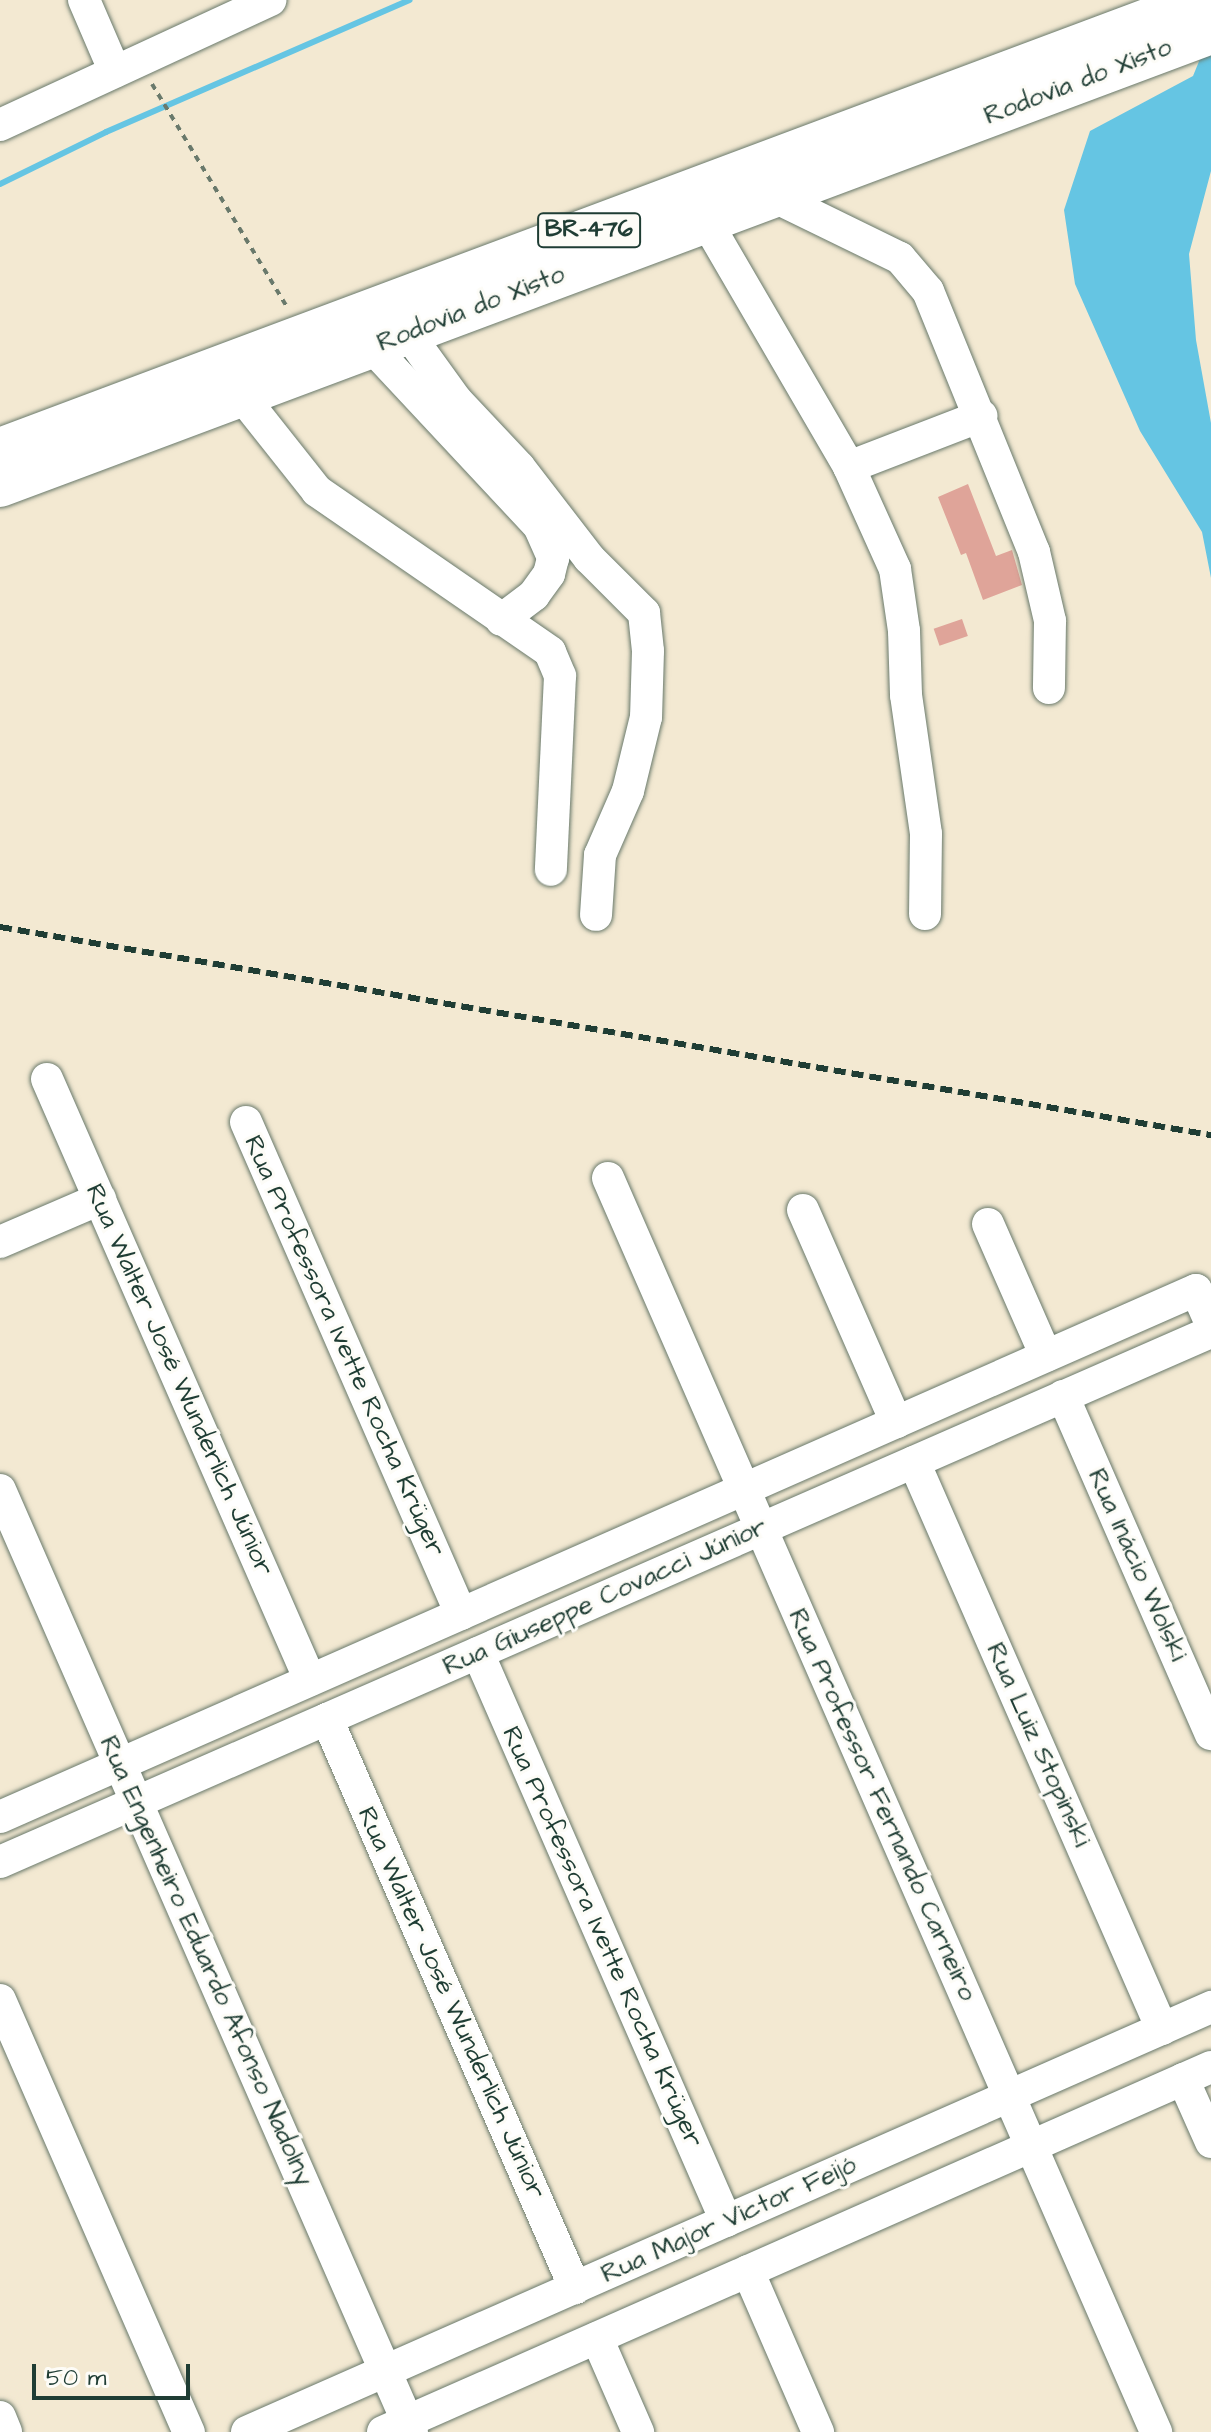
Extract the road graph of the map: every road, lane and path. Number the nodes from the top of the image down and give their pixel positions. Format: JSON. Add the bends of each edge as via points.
{"nodes":[{"id":1,"x":84,"y":0,"type":"edge"},
{"id":2,"x":271,"y":0,"type":"edge"},
{"id":3,"x":1192,"y":22,"type":"edge"},
{"id":4,"x":115,"y":72,"type":"junction"},
{"id":5,"x":147,"y":74,"type":"dead end"},
{"id":6,"x":0,"y":125,"type":"edge"},
{"id":7,"x":773,"y":196,"type":"junction"},
{"id":8,"x":706,"y":221,"type":"junction"},
{"id":9,"x":304,"y":336,"type":"junction"},
{"id":10,"x":389,"y":339,"type":"junction"},
{"id":11,"x":241,"y":395,"type":"junction"},
{"id":12,"x":981,"y":416,"type":"junction"},
{"id":13,"x":0,"y":450,"type":"edge"},
{"id":14,"x":849,"y":467,"type":"junction"},
{"id":15,"x":0,"y":485,"type":"edge"},
{"id":16,"x":501,"y":620,"type":"junction"},
{"id":17,"x":1049,"y":688,"type":"dead end"},
{"id":18,"x":551,"y":870,"type":"dead end"},
{"id":19,"x":925,"y":914,"type":"dead end"},
{"id":20,"x":596,"y":915,"type":"dead end"},
{"id":21,"x":47,"y":1079,"type":"dead end"},
{"id":22,"x":246,"y":1122,"type":"dead end"},
{"id":23,"x":608,"y":1178,"type":"dead end"},
{"id":24,"x":100,"y":1199,"type":"junction"},
{"id":25,"x":803,"y":1210,"type":"dead end"},
{"id":26,"x":988,"y":1224,"type":"dead end"},
{"id":27,"x":0,"y":1242,"type":"edge"},
{"id":28,"x":1211,"y":1324,"type":"edge"},
{"id":29,"x":1211,"y":1332,"type":"edge"},
{"id":30,"x":1046,"y":1356,"type":"junction"},
{"id":31,"x":1063,"y":1396,"type":"junction"},
{"id":32,"x":896,"y":1422,"type":"junction"},
{"id":33,"x":914,"y":1462,"type":"junction"},
{"id":34,"x":744,"y":1489,"type":"junction"},
{"id":35,"x":0,"y":1490,"type":"edge"},
{"id":36,"x":761,"y":1529,"type":"junction"},
{"id":37,"x":461,"y":1614,"type":"junction"},
{"id":38,"x":478,"y":1653,"type":"junction"},
{"id":39,"x":310,"y":1680,"type":"junction"},
{"id":40,"x":327,"y":1719,"type":"junction"},
{"id":41,"x":1211,"y":1734,"type":"edge"},
{"id":42,"x":120,"y":1764,"type":"junction"},
{"id":43,"x":137,"y":1802,"type":"junction"},
{"id":44,"x":0,"y":1817,"type":"edge"},
{"id":45,"x":0,"y":1862,"type":"edge"},
{"id":46,"x":0,"y":2000,"type":"edge"},
{"id":47,"x":1211,"y":2007,"type":"edge"},
{"id":48,"x":1162,"y":2029,"type":"junction"},
{"id":49,"x":1197,"y":2073,"type":"edge"},
{"id":50,"x":1010,"y":2096,"type":"junction"},
{"id":51,"x":1211,"y":2142,"type":"edge"},
{"id":52,"x":1031,"y":2146,"type":"junction"},
{"id":53,"x":726,"y":2221,"type":"junction"},
{"id":54,"x":748,"y":2271,"type":"junction"},
{"id":55,"x":575,"y":2288,"type":"junction"},
{"id":56,"x":597,"y":2338,"type":"junction"},
{"id":57,"x":386,"y":2371,"type":"junction"},
{"id":58,"x":0,"y":2417,"type":"edge"},
{"id":59,"x":401,"y":2428,"type":"edge"},
{"id":60,"x":6,"y":2432,"type":"edge"},
{"id":61,"x":189,"y":2432,"type":"edge"},
{"id":62,"x":247,"y":2432,"type":"edge"},
{"id":63,"x":638,"y":2432,"type":"edge"},
{"id":64,"x":818,"y":2432,"type":"edge"},
{"id":65,"x":1156,"y":2432,"type":"edge"}],
"edges":[{"from":1,"to":4,"type":"street"},
{"from":2,"to":4,"type":"street"},
{"from":3,"to":7,"type":"highway","name":"Rodovia do Xisto","number":"BR-476"},
{"from":3,"to":9,"type":"highway","name":"Rodovia do Xisto","number":"BR-476"},
{"from":4,"to":6,"type":"street"},
{"from":5,"to":9,"type":"path"},
{"from":7,"to":8,"type":"highway","name":"Rodovia do Xisto","number":"BR-476"},
{"from":7,"to":12,"type":"street","via":[[900,258],[928,291]]},
{"from":8,"to":10,"type":"highway","name":"Rodovia do Xisto","number":"BR-476"},
{"from":8,"to":14,"type":"street"},
{"from":9,"to":13,"type":"highway","name":"Rodovia do Xisto","number":"BR-476"},
{"from":10,"to":11,"type":"highway","name":"Rodovia do Xisto","number":"BR-476"},
{"from":10,"to":16,"type":"street","via":[[539,526],[553,558],[534,595]]},
{"from":10,"to":20,"type":"street","via":[[519,467],[589,558],[644,613],[646,717],[628,791],[600,855]]},
{"from":11,"to":15,"type":"highway","name":"Rodovia do Xisto","number":"BR-476"},
{"from":11,"to":16,"type":"street","via":[[317,491]]},
{"from":12,"to":14,"type":"street"},
{"from":12,"to":17,"type":"street","via":[[1034,552],[1050,621]]},
{"from":14,"to":19,"type":"street","via":[[895,569],[926,834]]},
{"from":16,"to":18,"type":"street","via":[[550,652],[560,676]]},
{"from":21,"to":24,"type":"street","name":"Rua Walter José Wunderlich Júnior"},
{"from":22,"to":37,"type":"street","name":"Rua Professora Ivette Rocha Krüger"},
{"from":23,"to":34,"type":"street","name":"Rua Professor Fernando Carneiro"},
{"from":24,"to":27,"type":"street"},
{"from":24,"to":39,"type":"street","name":"Rua Walter José Wunderlich Júnior"},
{"from":25,"to":32,"type":"street"},
{"from":26,"to":30,"type":"street"},
{"from":28,"to":30,"type":"street","name":"Rua Giuseppe Covacci Júnior","via":[[1196,1290]]},
{"from":29,"to":31,"type":"street","name":"Rua Giuseppe Covacci Júnior"},
{"from":30,"to":32,"type":"street","name":"Rua Giuseppe Covacci Júnior"},
{"from":31,"to":33,"type":"street","name":"Rua Giuseppe Covacci Júnior"},
{"from":31,"to":41,"type":"street","name":"Rua Inácio Wolski"},
{"from":32,"to":34,"type":"street","name":"Rua Giuseppe Covacci Júnior"},
{"from":33,"to":36,"type":"street","name":"Rua Giuseppe Covacci Júnior"},
{"from":33,"to":48,"type":"street","name":"Rua Luiz Stopinski"},
{"from":34,"to":36,"type":"street","name":"Rua Professor Fernando Carneiro"},
{"from":34,"to":37,"type":"street","name":"Rua Giuseppe Covacci Júnior"},
{"from":35,"to":42,"type":"street","name":"Rua Engenheiro Eduardo Afonso Nadolny"},
{"from":36,"to":38,"type":"street","name":"Rua Giuseppe Covacci Júnior"},
{"from":36,"to":50,"type":"street","name":"Rua Professor Fernando Carneiro"},
{"from":37,"to":39,"type":"street","name":"Rua Giuseppe Covacci Júnior"},
{"from":38,"to":40,"type":"street","name":"Rua Giuseppe Covacci Júnior"},
{"from":38,"to":53,"type":"street","name":"Rua Professora Ivette Rocha Krüger"},
{"from":39,"to":42,"type":"street","name":"Rua Giuseppe Covacci Júnior"},
{"from":40,"to":43,"type":"street","name":"Rua Giuseppe Covacci Júnior"},
{"from":40,"to":55,"type":"street","name":"Rua Walter José Wunderlich Júnior"},
{"from":42,"to":43,"type":"street","name":"Rua Engenheiro Eduardo Afonso Nadolny"},
{"from":42,"to":44,"type":"street","name":"Rua Giuseppe Covacci Júnior"},
{"from":43,"to":45,"type":"street","name":"Rua Giuseppe Covacci Júnior"},
{"from":43,"to":57,"type":"street","name":"Rua Engenheiro Eduardo Afonso Nadolny"},
{"from":46,"to":61,"type":"street"},
{"from":47,"to":48,"type":"street","name":"Rua Major Victor Feijó"},
{"from":48,"to":50,"type":"street","name":"Rua Major Victor Feijó"},
{"from":49,"to":51,"type":"street"},
{"from":49,"to":52,"type":"street","name":"Rua Major Victor Feijó"},
{"from":50,"to":52,"type":"street","name":"Rua Professor Fernando Carneiro"},
{"from":50,"to":53,"type":"street","name":"Rua Major Victor Feijó"},
{"from":52,"to":54,"type":"street","name":"Rua Major Victor Feijó"},
{"from":52,"to":65,"type":"street","name":"Rua Professor Fernando Carneiro"},
{"from":53,"to":55,"type":"street","name":"Rua Major Victor Feijó"},
{"from":54,"to":56,"type":"street","name":"Rua Major Victor Feijó"},
{"from":54,"to":64,"type":"street"},
{"from":55,"to":57,"type":"street","name":"Rua Major Victor Feijó"},
{"from":56,"to":59,"type":"street","name":"Rua Major Victor Feijó"},
{"from":56,"to":63,"type":"street"},
{"from":57,"to":59,"type":"street","name":"Rua Engenheiro Eduardo Afonso Nadolny"},
{"from":57,"to":62,"type":"street","name":"Rua Major Victor Feijó"},
{"from":58,"to":60,"type":"street"}]}
